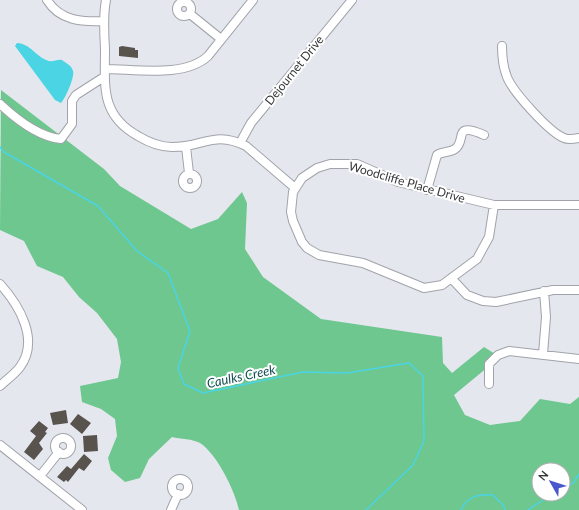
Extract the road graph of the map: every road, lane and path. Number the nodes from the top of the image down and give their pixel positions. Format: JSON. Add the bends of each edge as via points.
{"nodes":[{"id":1,"x":47,"y":0,"type":"edge"},
{"id":2,"x":106,"y":0,"type":"edge"},
{"id":3,"x":253,"y":0,"type":"edge"},
{"id":4,"x":352,"y":0,"type":"edge"},
{"id":5,"x":190,"y":14,"type":"dead end"},
{"id":6,"x":104,"y":21,"type":"junction"},
{"id":7,"x":221,"y":39,"type":"junction"},
{"id":8,"x":502,"y":46,"type":"dead end"},
{"id":9,"x":104,"y":73,"type":"junction"},
{"id":10,"x":0,"y":104,"type":"edge"},
{"id":11,"x":484,"y":135,"type":"dead end"},
{"id":12,"x":579,"y":138,"type":"edge"},
{"id":13,"x":240,"y":143,"type":"junction"},
{"id":14,"x":186,"y":147,"type":"junction"},
{"id":15,"x":189,"y":173,"type":"dead end"},
{"id":16,"x":295,"y":188,"type":"junction"},
{"id":17,"x":427,"y":190,"type":"junction"},
{"id":18,"x":494,"y":205,"type":"junction"},
{"id":19,"x":579,"y":205,"type":"edge"},
{"id":20,"x":452,"y":279,"type":"junction"},
{"id":21,"x":0,"y":284,"type":"edge"},
{"id":22,"x":579,"y":290,"type":"edge"},
{"id":23,"x":544,"y":291,"type":"junction"},
{"id":24,"x":543,"y":354,"type":"junction"},
{"id":25,"x":579,"y":359,"type":"edge"},
{"id":26,"x":489,"y":384,"type":"dead end"},
{"id":27,"x":0,"y":386,"type":"edge"},
{"id":28,"x":0,"y":444,"type":"edge"},
{"id":29,"x":59,"y":452,"type":"dead end"},
{"id":30,"x":40,"y":476,"type":"junction"},
{"id":31,"x":178,"y":494,"type":"dead end"},
{"id":32,"x":82,"y":510,"type":"edge"},
{"id":33,"x":171,"y":510,"type":"edge"}],
"edges":[{"from":1,"to":6,"type":"street","via":[[57,12],[74,20]]},
{"from":2,"to":6,"type":"street"},
{"from":3,"to":7,"type":"street"},
{"from":4,"to":13,"type":"street","name":"Dejournet Drive","via":[[251,123]]},
{"from":5,"to":7,"type":"street"},
{"from":6,"to":9,"type":"street"},
{"from":7,"to":9,"type":"street","via":[[201,62],[185,69]]},
{"from":8,"to":12,"type":"street","via":[[502,60],[515,91],[553,132],[565,139]]},
{"from":9,"to":10,"type":"street","via":[[72,101],[72,124],[61,139],[51,138],[33,129]]},
{"from":9,"to":14,"type":"street","via":[[108,106],[122,125],[144,140],[158,145]]},
{"from":11,"to":17,"type":"street","via":[[472,130],[466,131],[461,135],[458,147],[437,155]]},
{"from":13,"to":14,"type":"street","via":[[224,138]]},
{"from":13,"to":16,"type":"street"},
{"from":14,"to":15,"type":"street"},
{"from":16,"to":17,"type":"street","name":"Woodcliffe Place Drive","via":[[312,170],[330,164],[357,164],[386,178]]},
{"from":16,"to":20,"type":"street","via":[[291,212],[293,221],[302,242],[319,255],[363,263],[424,288],[442,285]]},
{"from":17,"to":18,"type":"street","name":"Woodcliffe Place Drive"},
{"from":18,"to":19,"type":"street","name":"Woodcliffe Place Drive"},
{"from":18,"to":20,"type":"street","via":[[489,237],[484,247],[477,259]]},
{"from":20,"to":23,"type":"street","via":[[467,295],[483,301],[496,302]]},
{"from":21,"to":27,"type":"street","via":[[8,292],[23,318],[28,336],[28,352],[20,368]]},
{"from":22,"to":23,"type":"street"},
{"from":23,"to":24,"type":"street","via":[[546,317]]},
{"from":24,"to":25,"type":"street"},
{"from":24,"to":26,"type":"street","via":[[509,351],[498,354],[489,364]]},
{"from":28,"to":30,"type":"street"},
{"from":29,"to":30,"type":"street"},
{"from":30,"to":32,"type":"street"},
{"from":31,"to":33,"type":"street"}]}
